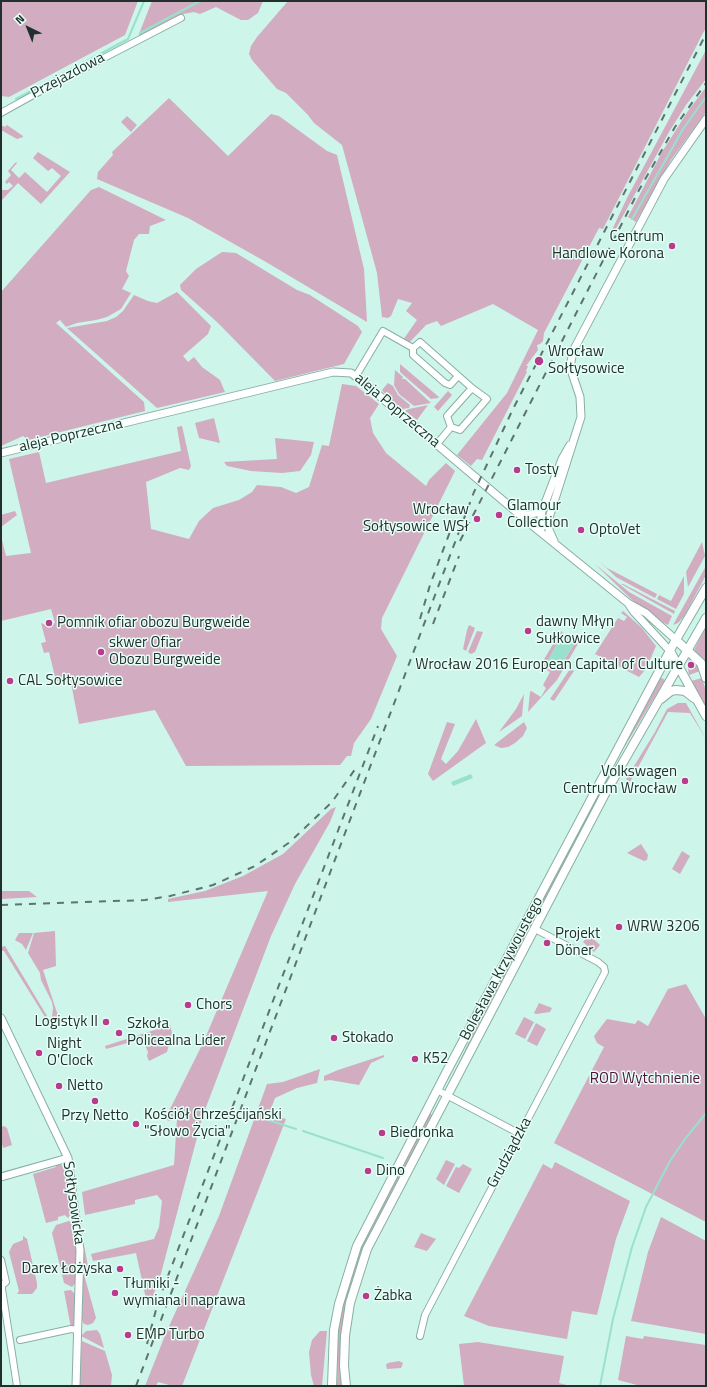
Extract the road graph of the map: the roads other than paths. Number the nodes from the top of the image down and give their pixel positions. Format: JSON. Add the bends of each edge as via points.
{"nodes":[{"id":1,"x":181,"y":18,"type":"dead end"},
{"id":2,"x":1,"y":113,"type":"edge"},
{"id":3,"x":706,"y":119,"type":"edge"},
{"id":4,"x":413,"y":348,"type":"junction"},
{"id":5,"x":356,"y":376,"type":"junction"},
{"id":6,"x":458,"y":376,"type":"junction"},
{"id":7,"x":472,"y":388,"type":"junction"},
{"id":8,"x":451,"y":428,"type":"junction"},
{"id":9,"x":574,"y":437,"type":"junction"},
{"id":10,"x":437,"y":444,"type":"junction"},
{"id":11,"x":1,"y":453,"type":"edge"},
{"id":12,"x":542,"y":511,"type":"junction"},
{"id":13,"x":517,"y":513,"type":"junction"},
{"id":14,"x":548,"y":521,"type":"junction"},
{"id":15,"x":539,"y":530,"type":"junction"},
{"id":16,"x":555,"y":543,"type":"junction"},
{"id":17,"x":706,"y":588,"type":"edge"},
{"id":18,"x":628,"y":603,"type":"junction"},
{"id":19,"x":706,"y":618,"type":"edge"},
{"id":20,"x":676,"y":640,"type":"junction"},
{"id":21,"x":670,"y":651,"type":"junction"},
{"id":22,"x":688,"y":651,"type":"junction"},
{"id":23,"x":678,"y":666,"type":"junction"},
{"id":24,"x":706,"y":678,"type":"edge"},
{"id":25,"x":696,"y":699,"type":"junction"},
{"id":26,"x":657,"y":702,"type":"junction"},
{"id":27,"x":706,"y":716,"type":"edge"},
{"id":28,"x":535,"y":929,"type":"junction"},
{"id":29,"x":1,"y":1018,"type":"edge"},
{"id":30,"x":437,"y":1090,"type":"junction"},
{"id":31,"x":447,"y":1096,"type":"junction"},
{"id":32,"x":520,"y":1134,"type":"junction"},
{"id":33,"x":68,"y":1158,"type":"junction"},
{"id":34,"x":1,"y":1177,"type":"edge"},
{"id":35,"x":1,"y":1260,"type":"edge"},
{"id":36,"x":78,"y":1330,"type":"junction"},
{"id":37,"x":420,"y":1336,"type":"dead end"},
{"id":38,"x":20,"y":1340,"type":"dead end"},
{"id":39,"x":17,"y":1386,"type":"edge"},
{"id":40,"x":76,"y":1386,"type":"edge"},
{"id":41,"x":332,"y":1386,"type":"edge"},
{"id":42,"x":346,"y":1386,"type":"edge"}],
"edges":[{"from":1,"to":2,"type":"street","name":"Przejazdowa"},
{"from":3,"to":9,"type":"street","via":[[664,179],[573,351],[571,372],[582,405]]},
{"from":4,"to":5,"type":"street","via":[[383,331]]},
{"from":4,"to":6,"type":"street","via":[[420,342]]},
{"from":4,"to":6,"type":"street","via":[[413,355],[445,383],[450,385]]},
{"from":5,"to":10,"type":"street","name":"aleja Poprzeczna"},
{"from":5,"to":11,"type":"street","name":"aleja Poprzeczna","via":[[346,372],[333,372]]},
{"from":6,"to":7,"type":"street"},
{"from":7,"to":8,"type":"street","via":[[447,416]]},
{"from":7,"to":8,"type":"street","via":[[487,399],[460,430]]},
{"from":8,"to":10,"type":"street"},
{"from":9,"to":12,"type":"street","via":[[562,459]]},
{"from":9,"to":14,"type":"street"},
{"from":10,"to":13,"type":"street","name":"aleja Poprzeczna"},
{"from":12,"to":13,"type":"street","via":[[529,515]]},
{"from":12,"to":15,"type":"street"},
{"from":13,"to":15,"type":"street","name":"aleja Poprzeczna"},
{"from":14,"to":15,"type":"street"},
{"from":14,"to":16,"type":"street"},
{"from":15,"to":16,"type":"street","name":"aleja Poprzeczna"},
{"from":16,"to":18,"type":"street","name":"aleja Poprzeczna"},
{"from":17,"to":20,"type":"main road","name":"Bolesława Krzywoustego"},
{"from":18,"to":20,"type":"street","name":"aleja Poprzeczna","via":[[646,613]]},
{"from":18,"to":21,"type":"street","name":"aleja Poprzeczna"},
{"from":19,"to":22,"type":"main road","name":"Bolesława Krzywoustego"},
{"from":20,"to":21,"type":"main road","name":"Bolesława Krzywoustego"},
{"from":20,"to":22,"type":"main road"},
{"from":21,"to":23,"type":"main road"},
{"from":21,"to":30,"type":"main road","name":"Bolesława Krzywoustego"},
{"from":22,"to":23,"type":"main road","name":"Bolesława Krzywoustego"},
{"from":22,"to":24,"type":"main road","via":[[701,663]]},
{"from":23,"to":25,"type":"main road"},
{"from":23,"to":26,"type":"main road","name":"Bolesława Krzywoustego"},
{"from":25,"to":26,"type":"main road","via":[[685,691],[676,690]]},
{"from":25,"to":27,"type":"main road"},
{"from":26,"to":28,"type":"main road","name":"Bolesława Krzywoustego","via":[[606,792]]},
{"from":28,"to":31,"type":"main road","name":"Bolesława Krzywoustego"},
{"from":28,"to":32,"type":"street","name":"Grudziądzka","via":[[598,962],[604,967],[605,972]]},
{"from":29,"to":33,"type":"street","name":"Sołtysowicka"},
{"from":30,"to":31,"type":"street"},
{"from":30,"to":41,"type":"main road","name":"Bolesława Krzywoustego","via":[[357,1246],[339,1304],[334,1330]]},
{"from":31,"to":32,"type":"street"},
{"from":31,"to":42,"type":"main road","name":"Bolesława Krzywoustego","via":[[367,1249],[350,1303],[345,1336]]},
{"from":32,"to":37,"type":"street","name":"Grudziądzka","via":[[425,1316]]},
{"from":33,"to":34,"type":"street"},
{"from":33,"to":36,"type":"street","name":"Sołtysowicka","via":[[80,1250]]},
{"from":35,"to":39,"type":"street","via":[[6,1282],[2,1289]]},
{"from":36,"to":38,"type":"street"},
{"from":36,"to":40,"type":"street","name":"Sołtysowicka"}]}
